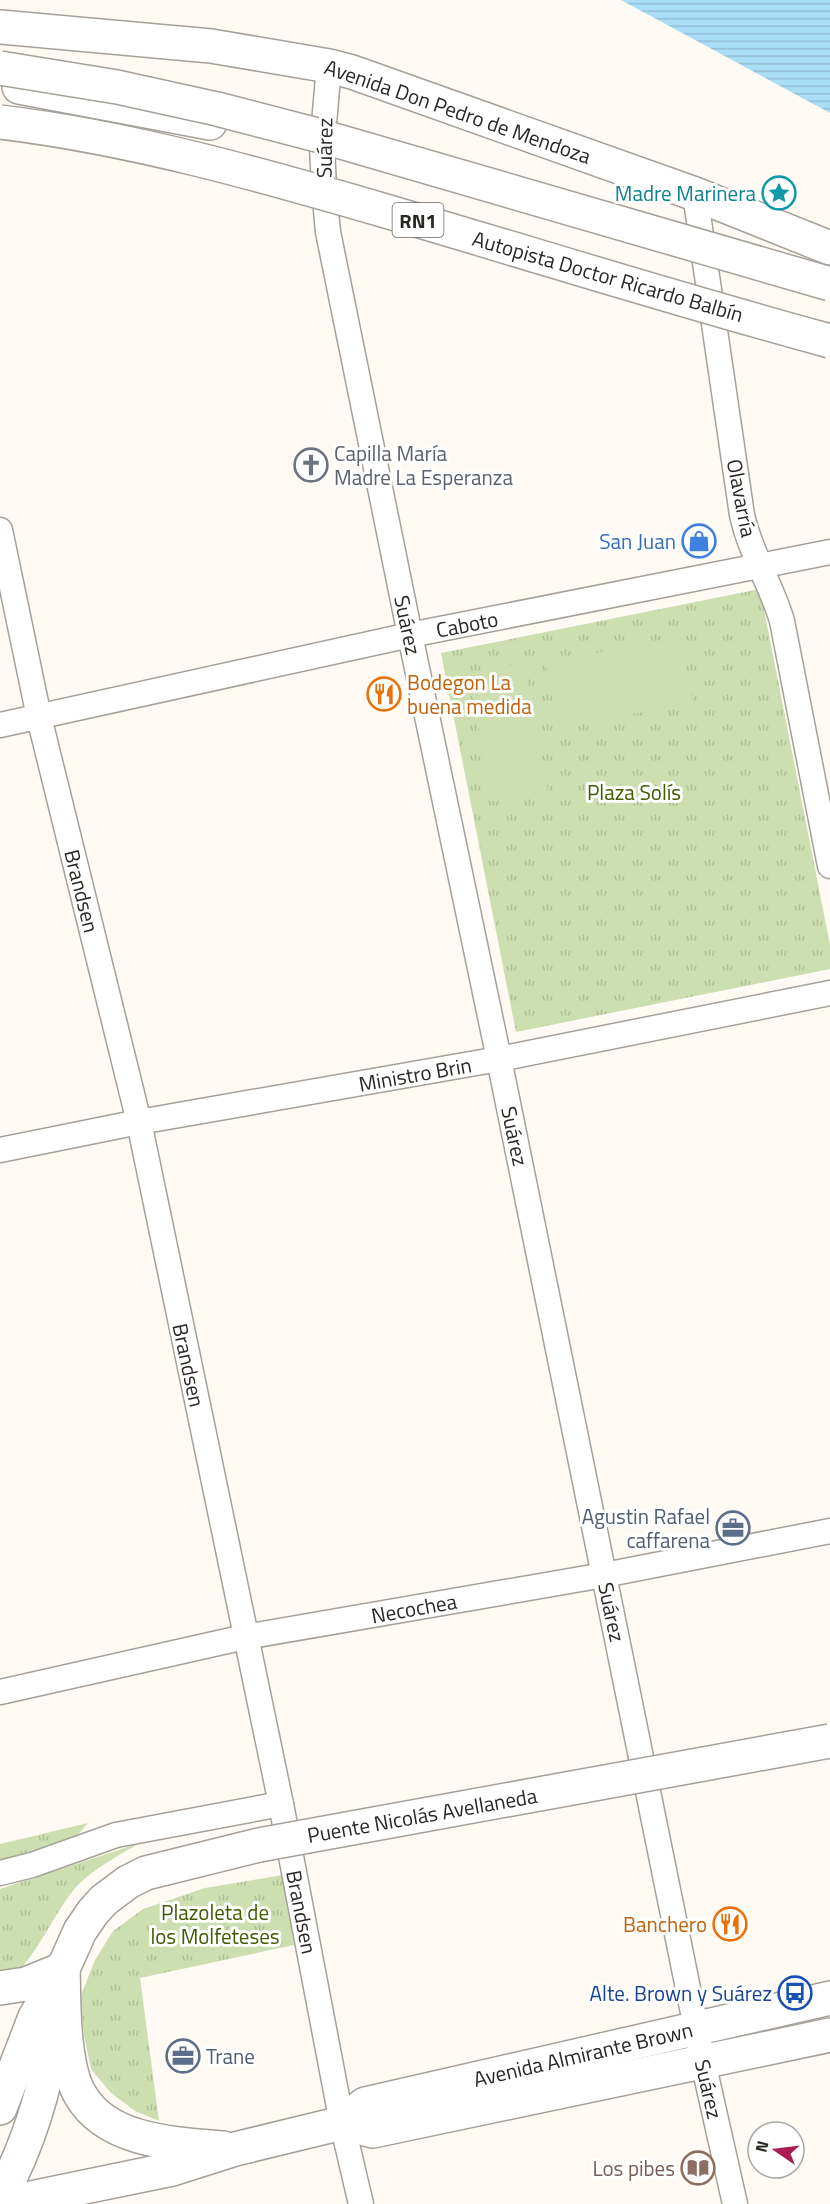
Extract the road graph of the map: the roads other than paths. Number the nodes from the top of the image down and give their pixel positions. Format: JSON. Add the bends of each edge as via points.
{"nodes":[{"id":1,"x":0,"y":27,"type":"edge"},
{"id":2,"x":329,"y":66,"type":"junction"},
{"id":3,"x":0,"y":68,"type":"edge"},
{"id":4,"x":0,"y":83,"type":"edge"},
{"id":5,"x":0,"y":122,"type":"edge"},
{"id":6,"x":322,"y":147,"type":"junction"},
{"id":7,"x":695,"y":194,"type":"junction"},
{"id":8,"x":830,"y":248,"type":"edge"},
{"id":9,"x":705,"y":259,"type":"junction"},
{"id":10,"x":830,"y":284,"type":"edge"},
{"id":11,"x":830,"y":294,"type":"edge"},
{"id":12,"x":830,"y":341,"type":"edge"},
{"id":13,"x":0,"y":530,"type":"edge"},
{"id":14,"x":830,"y":552,"type":"edge"},
{"id":15,"x":761,"y":567,"type":"junction"},
{"id":16,"x":410,"y":635,"type":"junction"},
{"id":17,"x":39,"y":717,"type":"junction"},
{"id":18,"x":0,"y":725,"type":"edge"},
{"id":19,"x":830,"y":866,"type":"edge"},
{"id":20,"x":830,"y":993,"type":"edge"},
{"id":21,"x":499,"y":1059,"type":"junction"},
{"id":22,"x":139,"y":1122,"type":"junction"},
{"id":23,"x":0,"y":1150,"type":"edge"},
{"id":24,"x":830,"y":1531,"type":"edge"},
{"id":25,"x":604,"y":1575,"type":"junction"},
{"id":26,"x":245,"y":1637,"type":"junction"},
{"id":27,"x":0,"y":1692,"type":"edge"},
{"id":28,"x":830,"y":1741,"type":"edge"},
{"id":29,"x":280,"y":1804,"type":"junction"},
{"id":30,"x":0,"y":1873,"type":"edge"},
{"id":31,"x":63,"y":1969,"type":"junction"},
{"id":32,"x":0,"y":1988,"type":"edge"},
{"id":33,"x":830,"y":1998,"type":"edge"},
{"id":34,"x":697,"y":2028,"type":"junction"},
{"id":35,"x":830,"y":2035,"type":"edge"},
{"id":36,"x":703,"y":2062,"type":"junction"},
{"id":37,"x":0,"y":2108,"type":"edge"},
{"id":38,"x":342,"y":2123,"type":"junction"},
{"id":39,"x":235,"y":2149,"type":"junction"},
{"id":40,"x":0,"y":2198,"type":"edge"},
{"id":41,"x":2,"y":2204,"type":"edge"},
{"id":42,"x":361,"y":2204,"type":"edge"},
{"id":43,"x":735,"y":2204,"type":"edge"}],
"edges":[{"from":1,"to":2,"type":"main road","name":"Avenida Don Pedro de Mendoza","via":[[211,46]]},
{"from":2,"to":6,"type":"street","name":"Suárez"},
{"from":2,"to":7,"type":"main road","name":"Avenida Don Pedro de Mendoza"},
{"from":3,"to":10,"type":"main road","number":"RN1","bridge":true,"via":[[117,87],[328,138]]},
{"from":4,"to":6,"type":"main road"},
{"from":5,"to":12,"type":"main road","name":"Autopista Doctor Ricardo Balbín","number":"RN1","bridge":true,"via":[[107,139],[248,172]]},
{"from":6,"to":9,"type":"main road"},
{"from":6,"to":16,"type":"street","name":"Suárez","via":[[328,232]]},
{"from":7,"to":8,"type":"main road","name":"Avenida Don Pedro de Mendoza"},
{"from":7,"to":9,"type":"street","name":"Olavarría"},
{"from":9,"to":11,"type":"main road"},
{"from":9,"to":15,"type":"street","name":"Olavarría","via":[[742,515]]},
{"from":13,"to":17,"type":"street","name":"Brandsen"},
{"from":14,"to":15,"type":"street","name":"Caboto"},
{"from":15,"to":16,"type":"street","name":"Caboto"},
{"from":15,"to":19,"type":"street","name":"Olavarría","via":[[782,621]]},
{"from":16,"to":17,"type":"street","name":"Caboto"},
{"from":16,"to":21,"type":"street","name":"Suárez"},
{"from":17,"to":18,"type":"street","name":"Caboto"},
{"from":17,"to":22,"type":"street","name":"Brandsen"},
{"from":20,"to":21,"type":"street","name":"Ministro Brin"},
{"from":21,"to":22,"type":"street","name":"Ministro Brin"},
{"from":21,"to":25,"type":"street","name":"Suárez"},
{"from":22,"to":23,"type":"street","name":"Ministro Brin"},
{"from":22,"to":26,"type":"street","name":"Brandsen"},
{"from":24,"to":25,"type":"street","name":"Necochea"},
{"from":25,"to":26,"type":"street","name":"Necochea"},
{"from":25,"to":34,"type":"street","name":"Suárez"},
{"from":26,"to":27,"type":"street","name":"Necochea"},
{"from":26,"to":29,"type":"street","name":"Brandsen"},
{"from":28,"to":31,"type":"main road","name":"Puente Nicolás Avellaneda","bridge":true,"via":[[259,1845],[172,1865],[128,1882],[104,1900],[74,1941]]},
{"from":29,"to":30,"type":"street","via":[[116,1835]]},
{"from":29,"to":38,"type":"street","name":"Brandsen"},
{"from":31,"to":32,"type":"main road","via":[[26,1984]]},
{"from":31,"to":37,"type":"main road","name":"Puente Nicolás Avellaneda","via":[[35,2018]]},
{"from":31,"to":39,"type":"main road","via":[[66,2045],[75,2084],[90,2107],[111,2124],[135,2134]]},
{"from":31,"to":40,"type":"main road","name":"Puente Nicolás Avellaneda","via":[[43,2087],[31,2130]]},
{"from":33,"to":34,"type":"main road","name":"Avenida Almirante Brown"},
{"from":34,"to":36,"type":"street","name":"Suárez"},
{"from":34,"to":38,"type":"main road","name":"Avenida Almirante Brown","via":[[365,2104]]},
{"from":35,"to":36,"type":"main road","name":"Avenida Almirante Brown"},
{"from":36,"to":38,"type":"main road","name":"Avenida Almirante Brown","via":[[373,2131]]},
{"from":36,"to":43,"type":"street","name":"Suárez"},
{"from":38,"to":39,"type":"main road","name":"Avenida Almirante Brown"},
{"from":38,"to":42,"type":"street","name":"Brandsen"},
{"from":39,"to":41,"type":"main road","name":"Avenida Almirante Brown","via":[[172,2169]]}]}
